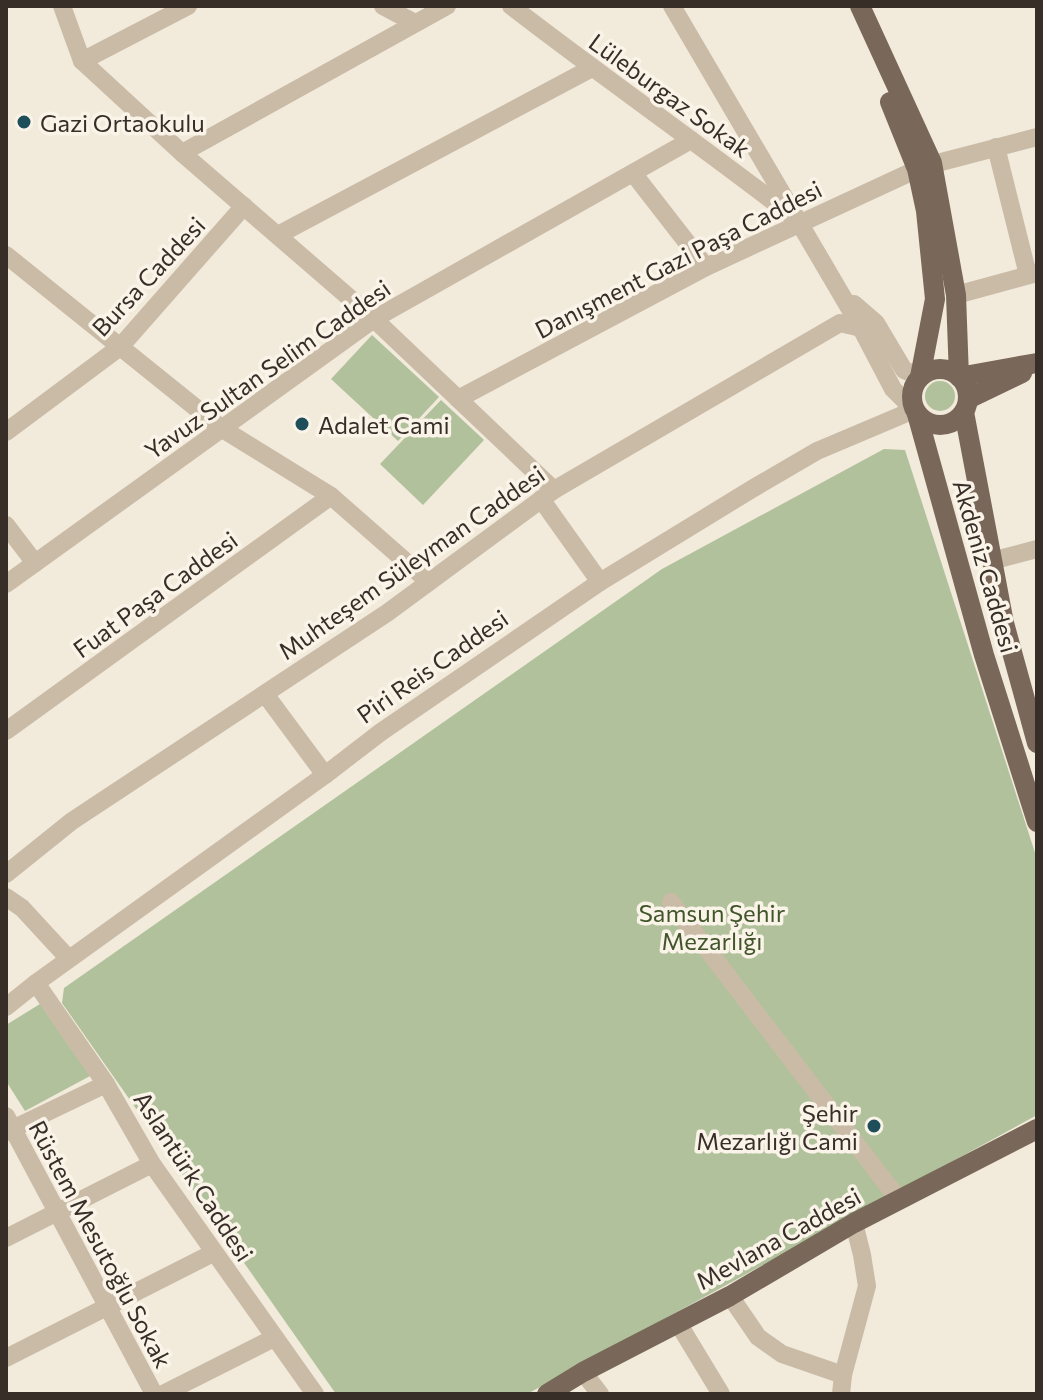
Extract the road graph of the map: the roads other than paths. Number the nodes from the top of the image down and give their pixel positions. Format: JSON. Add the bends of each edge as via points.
{"nodes":[{"id":1,"x":62,"y":6,"type":"edge"},
{"id":2,"x":188,"y":6,"type":"edge"},
{"id":3,"x":383,"y":6,"type":"edge"},
{"id":4,"x":447,"y":6,"type":"edge"},
{"id":5,"x":511,"y":6,"type":"edge"},
{"id":6,"x":849,"y":6,"type":"edge"},
{"id":7,"x":860,"y":6,"type":"edge"},
{"id":8,"x":676,"y":7,"type":"edge"},
{"id":9,"x":415,"y":23,"type":"junction"},
{"id":10,"x":82,"y":61,"type":"junction"},
{"id":11,"x":592,"y":68,"type":"junction"},
{"id":12,"x":1037,"y":137,"type":"edge"},
{"id":13,"x":691,"y":140,"type":"junction"},
{"id":14,"x":996,"y":147,"type":"junction"},
{"id":15,"x":182,"y":153,"type":"junction"},
{"id":16,"x":924,"y":166,"type":"junction"},
{"id":17,"x":633,"y":173,"type":"junction"},
{"id":18,"x":244,"y":206,"type":"junction"},
{"id":19,"x":800,"y":222,"type":"junction"},
{"id":20,"x":278,"y":235,"type":"junction"},
{"id":21,"x":6,"y":255,"type":"edge"},
{"id":22,"x":706,"y":267,"type":"junction"},
{"id":23,"x":1033,"y":274,"type":"edge"},
{"id":24,"x":842,"y":294,"type":"junction"},
{"id":25,"x":956,"y":295,"type":"junction"},
{"id":26,"x":374,"y":319,"type":"junction"},
{"id":27,"x":861,"y":328,"type":"junction"},
{"id":28,"x":120,"y":347,"type":"junction"},
{"id":29,"x":1037,"y":365,"type":"edge"},
{"id":30,"x":920,"y":377,"type":"junction"},
{"id":31,"x":959,"y":377,"type":"junction"},
{"id":32,"x":458,"y":399,"type":"junction"},
{"id":33,"x":966,"y":405,"type":"junction"},
{"id":34,"x":916,"y":412,"type":"junction"},
{"id":35,"x":221,"y":428,"type":"junction"},
{"id":36,"x":6,"y":432,"type":"edge"},
{"id":37,"x":547,"y":494,"type":"junction"},
{"id":38,"x":331,"y":496,"type":"junction"},
{"id":39,"x":6,"y":525,"type":"edge"},
{"id":40,"x":1037,"y":549,"type":"edge"},
{"id":41,"x":991,"y":561,"type":"junction"},
{"id":42,"x":35,"y":563,"type":"junction"},
{"id":43,"x":429,"y":582,"type":"junction"},
{"id":44,"x":600,"y":582,"type":"junction"},
{"id":45,"x":6,"y":584,"type":"edge"},
{"id":46,"x":265,"y":694,"type":"junction"},
{"id":47,"x":6,"y":731,"type":"edge"},
{"id":48,"x":1037,"y":743,"type":"edge"},
{"id":49,"x":325,"y":775,"type":"junction"},
{"id":50,"x":1037,"y":822,"type":"edge"},
{"id":51,"x":6,"y":874,"type":"edge"},
{"id":52,"x":6,"y":897,"type":"edge"},
{"id":53,"x":671,"y":902,"type":"dead end"},
{"id":54,"x":69,"y":959,"type":"junction"},
{"id":55,"x":36,"y":983,"type":"junction"},
{"id":56,"x":6,"y":1007,"type":"edge"},
{"id":57,"x":106,"y":1084,"type":"junction"},
{"id":58,"x":8,"y":1125,"type":"edge"},
{"id":59,"x":1037,"y":1129,"type":"edge"},
{"id":60,"x":152,"y":1164,"type":"junction"},
{"id":61,"x":899,"y":1200,"type":"junction"},
{"id":62,"x":57,"y":1212,"type":"junction"},
{"id":63,"x":854,"y":1223,"type":"junction"},
{"id":64,"x":6,"y":1238,"type":"edge"},
{"id":65,"x":213,"y":1253,"type":"junction"},
{"id":66,"x":730,"y":1296,"type":"junction"},
{"id":67,"x":107,"y":1306,"type":"junction"},
{"id":68,"x":678,"y":1323,"type":"junction"},
{"id":69,"x":274,"y":1338,"type":"junction"},
{"id":70,"x":6,"y":1358,"type":"edge"},
{"id":71,"x":583,"y":1372,"type":"junction"},
{"id":72,"x":842,"y":1385,"type":"edge"},
{"id":73,"x":154,"y":1394,"type":"edge"},
{"id":74,"x":163,"y":1394,"type":"edge"},
{"id":75,"x":315,"y":1394,"type":"edge"},
{"id":76,"x":547,"y":1394,"type":"edge"},
{"id":77,"x":600,"y":1394,"type":"edge"},
{"id":78,"x":721,"y":1394,"type":"edge"}],
"edges":[{"from":1,"to":10,"type":"street"},
{"from":2,"to":10,"type":"street"},
{"from":3,"to":9,"type":"street"},
{"from":4,"to":9,"type":"street"},
{"from":5,"to":11,"type":"street","name":"Lüleburgaz Sokak"},
{"from":6,"to":16,"type":"main road"},
{"from":7,"to":16,"type":"main road"},
{"from":8,"to":19,"type":"street"},
{"from":9,"to":15,"type":"street"},
{"from":10,"to":15,"type":"street"},
{"from":11,"to":13,"type":"street","name":"Lüleburgaz Sokak"},
{"from":11,"to":20,"type":"street"},
{"from":12,"to":14,"type":"street","name":"Danışment Gazi Paşa Caddesi"},
{"from":13,"to":17,"type":"street","name":"Yavuz Sultan Selim Caddesi"},
{"from":13,"to":19,"type":"street","name":"Lüleburgaz Sokak"},
{"from":14,"to":16,"type":"street","name":"Danışment Gazi Paşa Caddesi"},
{"from":14,"to":23,"type":"street"},
{"from":15,"to":18,"type":"street"},
{"from":16,"to":19,"type":"street","name":"Danışment Gazi Paşa Caddesi"},
{"from":16,"to":25,"type":"main road"},
{"from":16,"to":30,"type":"main road","via":[[935,299]]},
{"from":17,"to":22,"type":"street"},
{"from":17,"to":26,"type":"street","name":"Yavuz Sultan Selim Caddesi"},
{"from":18,"to":20,"type":"street"},
{"from":18,"to":28,"type":"street","name":"Bursa Caddesi"},
{"from":19,"to":22,"type":"street","name":"Danışment Gazi Paşa Caddesi"},
{"from":19,"to":24,"type":"street"},
{"from":20,"to":26,"type":"street"},
{"from":21,"to":28,"type":"street"},
{"from":22,"to":32,"type":"street","name":"Danışment Gazi Paşa Caddesi"},
{"from":23,"to":25,"type":"street"},
{"from":24,"to":27,"type":"street"},
{"from":24,"to":30,"type":"street","via":[[876,323],[904,370]]},
{"from":25,"to":31,"type":"main road"},
{"from":26,"to":32,"type":"street"},
{"from":26,"to":35,"type":"street","name":"Yavuz Sultan Selim Caddesi"},
{"from":27,"to":34,"type":"street","via":[[893,389]]},
{"from":27,"to":37,"type":"street","name":"Muhteşem Süleyman Caddesi","via":[[840,323]]},
{"from":28,"to":35,"type":"street"},
{"from":28,"to":36,"type":"street","name":"Bursa Caddesi"},
{"from":29,"to":31,"type":"main road"},
{"from":29,"to":33,"type":"main road"},
{"from":30,"to":31,"type":"main road","via":[[936,369]]},
{"from":30,"to":34,"type":"main road","via":[[912,392]]},
{"from":31,"to":33,"type":"main road","via":[[967,389]]},
{"from":32,"to":37,"type":"street"},
{"from":33,"to":34,"type":"main road","via":[[953,423],[944,426],[926,422]]},
{"from":33,"to":41,"type":"main road","name":"Akdeniz Caddesi"},
{"from":34,"to":44,"type":"street","name":"Piri Reis Caddesi","via":[[817,451]]},
{"from":34,"to":50,"type":"main road","name":"Akdeniz Caddesi"},
{"from":35,"to":38,"type":"street"},
{"from":35,"to":42,"type":"street","name":"Yavuz Sultan Selim Caddesi"},
{"from":37,"to":43,"type":"street","name":"Muhteşem Süleyman Caddesi"},
{"from":37,"to":44,"type":"street"},
{"from":38,"to":43,"type":"street"},
{"from":38,"to":47,"type":"street","name":"Fuat Paşa Caddesi"},
{"from":39,"to":42,"type":"street"},
{"from":40,"to":41,"type":"street"},
{"from":41,"to":48,"type":"main road","name":"Akdeniz Caddesi"},
{"from":42,"to":45,"type":"street","name":"Yavuz Sultan Selim Caddesi"},
{"from":43,"to":46,"type":"street","name":"Muhteşem Süleyman Caddesi"},
{"from":44,"to":49,"type":"street","name":"Piri Reis Caddesi"},
{"from":46,"to":49,"type":"street"},
{"from":46,"to":51,"type":"street","name":"Muhteşem Süleyman Caddesi","via":[[72,821]]},
{"from":49,"to":54,"type":"street","name":"Piri Reis Caddesi"},
{"from":52,"to":54,"type":"street"},
{"from":53,"to":61,"type":"street"},
{"from":54,"to":55,"type":"street","name":"Piri Reis Caddesi"},
{"from":55,"to":56,"type":"street","name":"Piri Reis Caddesi"},
{"from":55,"to":57,"type":"street","name":"Aslantürk Caddesi"},
{"from":57,"to":58,"type":"street"},
{"from":57,"to":60,"type":"street","name":"Aslantürk Caddesi"},
{"from":58,"to":62,"type":"street","name":"Rüstem Mesutoğlu Sokak"},
{"from":59,"to":61,"type":"main road","name":"Mevlana Caddesi"},
{"from":60,"to":62,"type":"street"},
{"from":60,"to":65,"type":"street","name":"Aslantürk Caddesi"},
{"from":61,"to":63,"type":"main road","name":"Mevlana Caddesi"},
{"from":62,"to":64,"type":"street"},
{"from":62,"to":67,"type":"street","name":"Rüstem Mesutoğlu Sokak"},
{"from":63,"to":66,"type":"main road","name":"Mevlana Caddesi"},
{"from":63,"to":72,"type":"street","via":[[867,1286]]},
{"from":65,"to":67,"type":"street"},
{"from":65,"to":69,"type":"street","name":"Aslantürk Caddesi"},
{"from":66,"to":68,"type":"main road","name":"Mevlana Caddesi"},
{"from":66,"to":72,"type":"street","via":[[758,1337]]},
{"from":67,"to":70,"type":"street"},
{"from":67,"to":73,"type":"street","name":"Rüstem Mesutoğlu Sokak"},
{"from":68,"to":71,"type":"main road","name":"Mevlana Caddesi"},
{"from":68,"to":78,"type":"street"},
{"from":69,"to":74,"type":"street"},
{"from":69,"to":75,"type":"street","name":"Aslantürk Caddesi"},
{"from":71,"to":76,"type":"main road","name":"Mevlana Caddesi"},
{"from":71,"to":77,"type":"street"}]}
